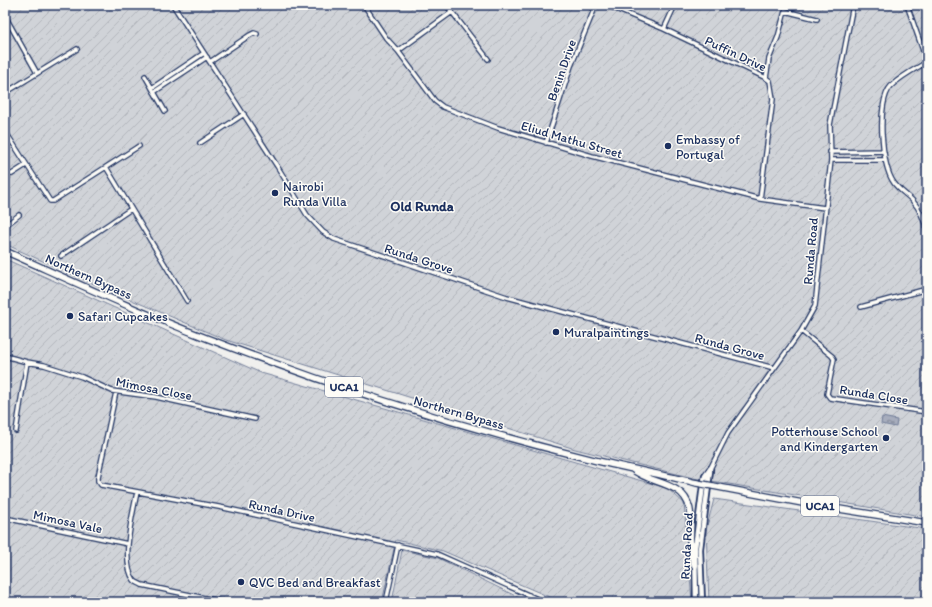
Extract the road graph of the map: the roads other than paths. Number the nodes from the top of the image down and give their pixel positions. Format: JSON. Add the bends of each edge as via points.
{"nodes":[{"id":1,"x":173,"y":5,"type":"edge"},
{"id":2,"x":364,"y":5,"type":"edge"},
{"id":3,"x":447,"y":5,"type":"edge"},
{"id":4,"x":596,"y":5,"type":"edge"},
{"id":5,"x":606,"y":5,"type":"edge"},
{"id":6,"x":675,"y":5,"type":"edge"},
{"id":7,"x":853,"y":5,"type":"edge"},
{"id":8,"x":907,"y":5,"type":"edge"},
{"id":9,"x":451,"y":12,"type":"junction"},
{"id":10,"x":6,"y":19,"type":"edge"},
{"id":11,"x":817,"y":19,"type":"dead end"},
{"id":12,"x":664,"y":29,"type":"junction"},
{"id":13,"x":258,"y":34,"type":"dead end"},
{"id":14,"x":77,"y":49,"type":"dead end"},
{"id":15,"x":398,"y":51,"type":"junction"},
{"id":16,"x":204,"y":53,"type":"junction"},
{"id":17,"x":207,"y":57,"type":"junction"},
{"id":18,"x":488,"y":59,"type":"dead end"},
{"id":19,"x":210,"y":62,"type":"junction"},
{"id":20,"x":927,"y":62,"type":"edge"},
{"id":21,"x":37,"y":73,"type":"junction"},
{"id":22,"x":145,"y":76,"type":"dead end"},
{"id":23,"x":766,"y":78,"type":"junction"},
{"id":24,"x":153,"y":90,"type":"junction"},
{"id":25,"x":5,"y":94,"type":"edge"},
{"id":26,"x":165,"y":111,"type":"dead end"},
{"id":27,"x":244,"y":114,"type":"junction"},
{"id":28,"x":5,"y":131,"type":"edge"},
{"id":29,"x":200,"y":143,"type":"dead end"},
{"id":30,"x":546,"y":143,"type":"junction"},
{"id":31,"x":139,"y":146,"type":"dead end"},
{"id":32,"x":883,"y":151,"type":"junction"},
{"id":33,"x":830,"y":152,"type":"junction"},
{"id":34,"x":831,"y":160,"type":"junction"},
{"id":35,"x":885,"y":160,"type":"junction"},
{"id":36,"x":26,"y":164,"type":"junction"},
{"id":37,"x":106,"y":167,"type":"junction"},
{"id":38,"x":5,"y":175,"type":"edge"},
{"id":39,"x":760,"y":199,"type":"junction"},
{"id":40,"x":824,"y":208,"type":"junction"},
{"id":41,"x":131,"y":209,"type":"junction"},
{"id":42,"x":18,"y":215,"type":"dead end"},
{"id":43,"x":5,"y":226,"type":"edge"},
{"id":44,"x":927,"y":233,"type":"edge"},
{"id":45,"x":5,"y":251,"type":"edge"},
{"id":46,"x":61,"y":256,"type":"dead end"},
{"id":47,"x":927,"y":289,"type":"edge"},
{"id":48,"x":187,"y":301,"type":"dead end"},
{"id":49,"x":861,"y":307,"type":"dead end"},
{"id":50,"x":801,"y":331,"type":"junction"},
{"id":51,"x":5,"y":356,"type":"edge"},
{"id":52,"x":27,"y":362,"type":"junction"},
{"id":53,"x":774,"y":368,"type":"junction"},
{"id":54,"x":116,"y":392,"type":"junction"},
{"id":55,"x":927,"y":412,"type":"edge"},
{"id":56,"x":255,"y":419,"type":"dead end"},
{"id":57,"x":16,"y":431,"type":"dead end"},
{"id":58,"x":631,"y":468,"type":"junction"},
{"id":59,"x":710,"y":469,"type":"junction"},
{"id":60,"x":137,"y":492,"type":"junction"},
{"id":61,"x":5,"y":518,"type":"edge"},
{"id":62,"x":927,"y":523,"type":"edge"},
{"id":63,"x":128,"y":544,"type":"junction"},
{"id":64,"x":398,"y":545,"type":"junction"},
{"id":65,"x":695,"y":566,"type":"junction"},
{"id":66,"x":529,"y":595,"type":"junction"},
{"id":67,"x":224,"y":602,"type":"edge"},
{"id":68,"x":386,"y":602,"type":"edge"},
{"id":69,"x":526,"y":602,"type":"edge"},
{"id":70,"x":544,"y":602,"type":"edge"},
{"id":71,"x":696,"y":602,"type":"edge"},
{"id":72,"x":702,"y":602,"type":"edge"}],
"edges":[{"from":1,"to":16,"type":"street","name":"Runda Grove"},
{"from":2,"to":15,"type":"street","name":"Eliud Mathu Street"},
{"from":3,"to":9,"type":"street"},
{"from":4,"to":30,"type":"street","name":"Benin Drive"},
{"from":5,"to":12,"type":"street","name":"Puffin Drive"},
{"from":6,"to":12,"type":"street"},
{"from":7,"to":33,"type":"street","name":"Runda Road","via":[[830,125]]},
{"from":8,"to":20,"type":"street"},
{"from":9,"to":15,"type":"street"},
{"from":9,"to":18,"type":"street"},
{"from":10,"to":21,"type":"street"},
{"from":11,"to":23,"type":"street","via":[[785,11],[769,59]]},
{"from":12,"to":23,"type":"street","name":"Puffin Drive"},
{"from":13,"to":19,"type":"street","via":[[250,34]]},
{"from":14,"to":21,"type":"street"},
{"from":15,"to":30,"type":"street","name":"Eliud Mathu Street","via":[[435,101],[443,107]]},
{"from":16,"to":17,"type":"street","name":"Runda Grove"},
{"from":16,"to":24,"type":"street"},
{"from":17,"to":19,"type":"street","name":"Runda Grove"},
{"from":17,"to":24,"type":"street"},
{"from":19,"to":27,"type":"street","name":"Runda Grove"},
{"from":20,"to":32,"type":"street","via":[[890,87],[882,119]]},
{"from":21,"to":25,"type":"street"},
{"from":22,"to":24,"type":"street"},
{"from":23,"to":39,"type":"street","name":"Puffin Drive","via":[[770,81],[773,99]]},
{"from":24,"to":26,"type":"street"},
{"from":27,"to":29,"type":"street"},
{"from":27,"to":53,"type":"street","name":"Runda Grove","via":[[307,215],[323,232],[334,239],[507,297]]},
{"from":28,"to":36,"type":"street"},
{"from":30,"to":39,"type":"street","name":"Eliud Mathu Street"},
{"from":31,"to":37,"type":"street"},
{"from":32,"to":33,"type":"street"},
{"from":32,"to":35,"type":"street"},
{"from":33,"to":34,"type":"street","name":"Runda Road"},
{"from":34,"to":35,"type":"street"},
{"from":34,"to":40,"type":"street","name":"Runda Road"},
{"from":35,"to":44,"type":"street","via":[[893,182],[913,201],[922,214]]},
{"from":36,"to":37,"type":"street","via":[[50,201]]},
{"from":36,"to":38,"type":"street","via":[[12,174]]},
{"from":37,"to":41,"type":"street"},
{"from":39,"to":40,"type":"street","name":"Eliud Mathu Street"},
{"from":40,"to":50,"type":"street","name":"Runda Road","via":[[816,302]]},
{"from":41,"to":46,"type":"street"},
{"from":41,"to":48,"type":"street"},
{"from":42,"to":43,"type":"street"},
{"from":45,"to":58,"type":"main road","name":"Northern Bypass","number":"UCA1","via":[[163,320],[286,368],[418,412],[585,458]]},
{"from":47,"to":49,"type":"street"},
{"from":50,"to":53,"type":"street","name":"Runda Road"},
{"from":50,"to":55,"type":"street","name":"Runda Close","via":[[834,359],[827,394],[830,398]]},
{"from":51,"to":52,"type":"street","name":"Mimosa Close"},
{"from":52,"to":54,"type":"street","name":"Mimosa Close","via":[[44,364],[74,374]]},
{"from":52,"to":57,"type":"street"},
{"from":53,"to":59,"type":"street","name":"Runda Road","via":[[728,433]]},
{"from":54,"to":56,"type":"street","name":"Mimosa Close","via":[[156,397]]},
{"from":54,"to":60,"type":"street","name":"Runda Drive","via":[[98,481],[101,484]]},
{"from":58,"to":62,"type":"main road","name":"Northern Bypass","number":"UCA1","bridge":true,"via":[[808,504]]},
{"from":58,"to":65,"type":"main road","via":[[644,477],[679,491],[688,502],[691,514],[691,553]]},
{"from":59,"to":65,"type":"street","name":"Runda Road","via":[[703,485],[694,548]]},
{"from":59,"to":72,"type":"street","name":"Runda Road","via":[[700,549]]},
{"from":60,"to":63,"type":"street"},
{"from":60,"to":64,"type":"street","name":"Runda Drive"},
{"from":61,"to":63,"type":"street","name":"Mimosa Vale"},
{"from":63,"to":67,"type":"street","via":[[131,575],[135,582]]},
{"from":64,"to":66,"type":"street","name":"Runda Drive","via":[[437,554]]},
{"from":64,"to":68,"type":"street"},
{"from":65,"to":71,"type":"street","name":"Runda Road"},
{"from":66,"to":69,"type":"street"},
{"from":66,"to":70,"type":"street","name":"Runda Drive"}]}
